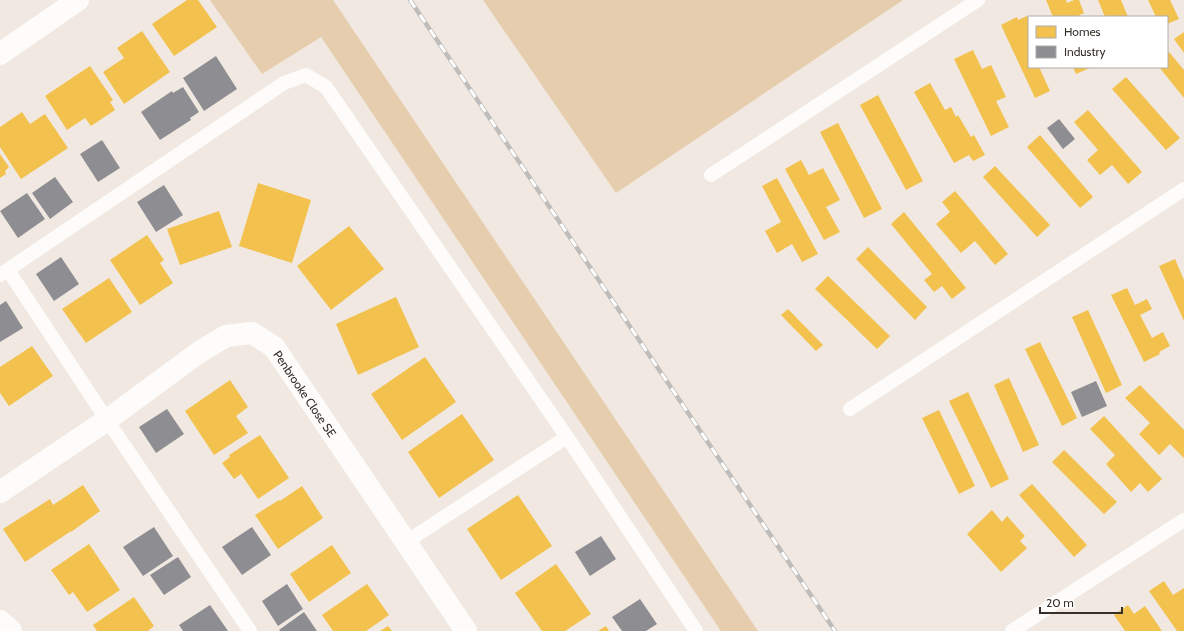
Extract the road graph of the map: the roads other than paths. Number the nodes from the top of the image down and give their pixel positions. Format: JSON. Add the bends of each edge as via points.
{"nodes":[{"id":1,"x":78,"y":0,"type":"edge"},
{"id":2,"x":978,"y":0,"type":"edge"},
{"id":3,"x":0,"y":54,"type":"edge"},
{"id":4,"x":711,"y":176,"type":"dead end"},
{"id":5,"x":1184,"y":189,"type":"edge"},
{"id":6,"x":4,"y":273,"type":"edge"},
{"id":7,"x":850,"y":409,"type":"dead end"},
{"id":8,"x":107,"y":420,"type":"junction"},
{"id":9,"x":566,"y":437,"type":"junction"},
{"id":10,"x":0,"y":492,"type":"edge"},
{"id":11,"x":1184,"y":520,"type":"edge"},
{"id":12,"x":406,"y":542,"type":"junction"},
{"id":13,"x":0,"y":621,"type":"edge"},
{"id":14,"x":11,"y":631,"type":"edge"},
{"id":15,"x":250,"y":631,"type":"edge"},
{"id":16,"x":466,"y":631,"type":"edge"},
{"id":17,"x":696,"y":631,"type":"edge"},
{"id":18,"x":1012,"y":631,"type":"edge"}],
"edges":[{"from":1,"to":3,"type":"street"},
{"from":2,"to":4,"type":"lane"},
{"from":5,"to":7,"type":"lane"},
{"from":6,"to":8,"type":"lane"},
{"from":6,"to":9,"type":"lane","via":[[284,83],[306,75],[326,88]]},
{"from":8,"to":10,"type":"street","name":"Penbrooke Close SE"},
{"from":8,"to":12,"type":"street","name":"Penbrooke Close SE","via":[[198,353],[226,336],[252,333],[274,347]]},
{"from":8,"to":15,"type":"lane"},
{"from":9,"to":12,"type":"lane"},
{"from":9,"to":17,"type":"lane"},
{"from":11,"to":18,"type":"lane"},
{"from":12,"to":16,"type":"street","name":"Penbrooke Close SE"},
{"from":13,"to":14,"type":"street"}]}
